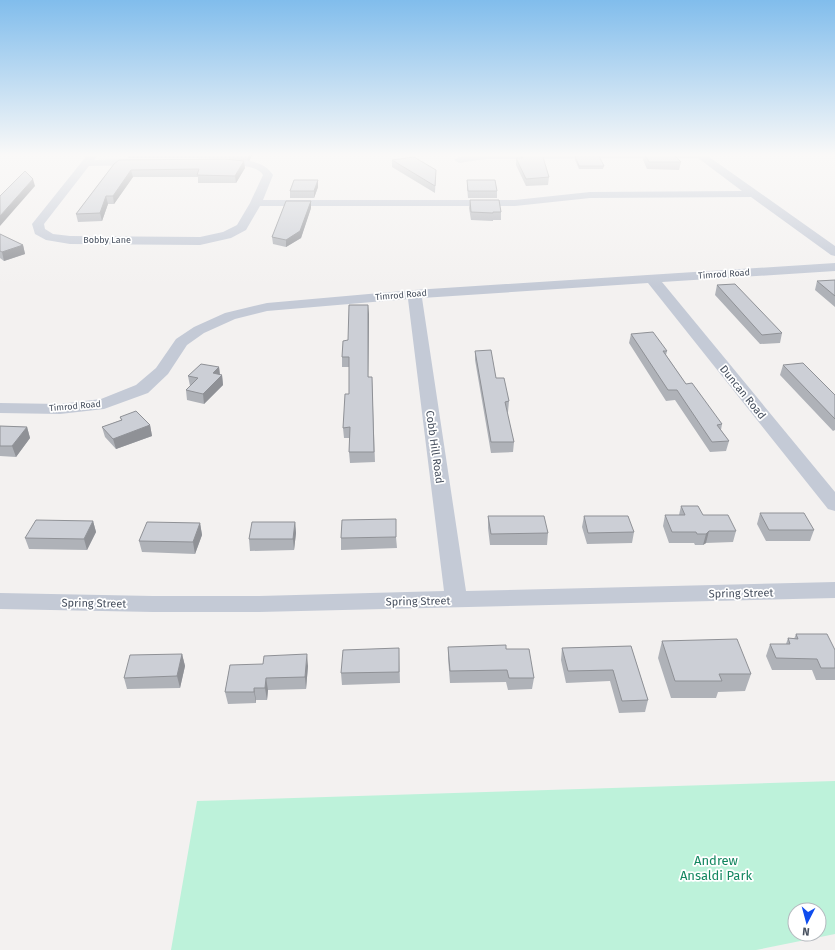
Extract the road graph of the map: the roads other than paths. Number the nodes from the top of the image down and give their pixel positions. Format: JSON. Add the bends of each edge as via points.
{"nodes":[{"id":1,"x":58,"y":198,"type":"edge"},
{"id":2,"x":258,"y":198,"type":"edge"},
{"id":3,"x":559,"y":198,"type":"edge"},
{"id":4,"x":760,"y":198,"type":"edge"},
{"id":5,"x":256,"y":203,"type":"junction"},
{"id":6,"x":835,"y":252,"type":"edge"},
{"id":7,"x":835,"y":267,"type":"edge"},
{"id":8,"x":652,"y":279,"type":"junction"},
{"id":9,"x":414,"y":294,"type":"junction"},
{"id":10,"x":0,"y":408,"type":"edge"},
{"id":11,"x":835,"y":505,"type":"edge"},
{"id":12,"x":835,"y":590,"type":"edge"},
{"id":13,"x":456,"y":600,"type":"junction"},
{"id":14,"x":0,"y":601,"type":"edge"}],
"edges":[{"from":1,"to":5,"type":"street","name":"Bobby Lane","via":[[38,224],[39,231],[50,237],[70,240],[200,241],[227,235],[242,227]]},
{"from":2,"to":5,"type":"street"},
{"from":3,"to":5,"type":"street","via":[[515,203]]},
{"from":4,"to":6,"type":"street"},
{"from":7,"to":8,"type":"street","name":"Timrod Road"},
{"from":8,"to":9,"type":"street","name":"Timrod Road"},
{"from":8,"to":11,"type":"street","name":"Duncan Road"},
{"from":9,"to":10,"type":"street","name":"Timrod Road","via":[[267,307],[230,316],[199,330],[181,342],[162,371],[142,389],[104,404],[60,409]]},
{"from":9,"to":13,"type":"street","name":"Cobb Hill Road"},
{"from":12,"to":13,"type":"street","name":"Spring Street"},
{"from":13,"to":14,"type":"street","name":"Spring Street","via":[[259,604]]}]}
